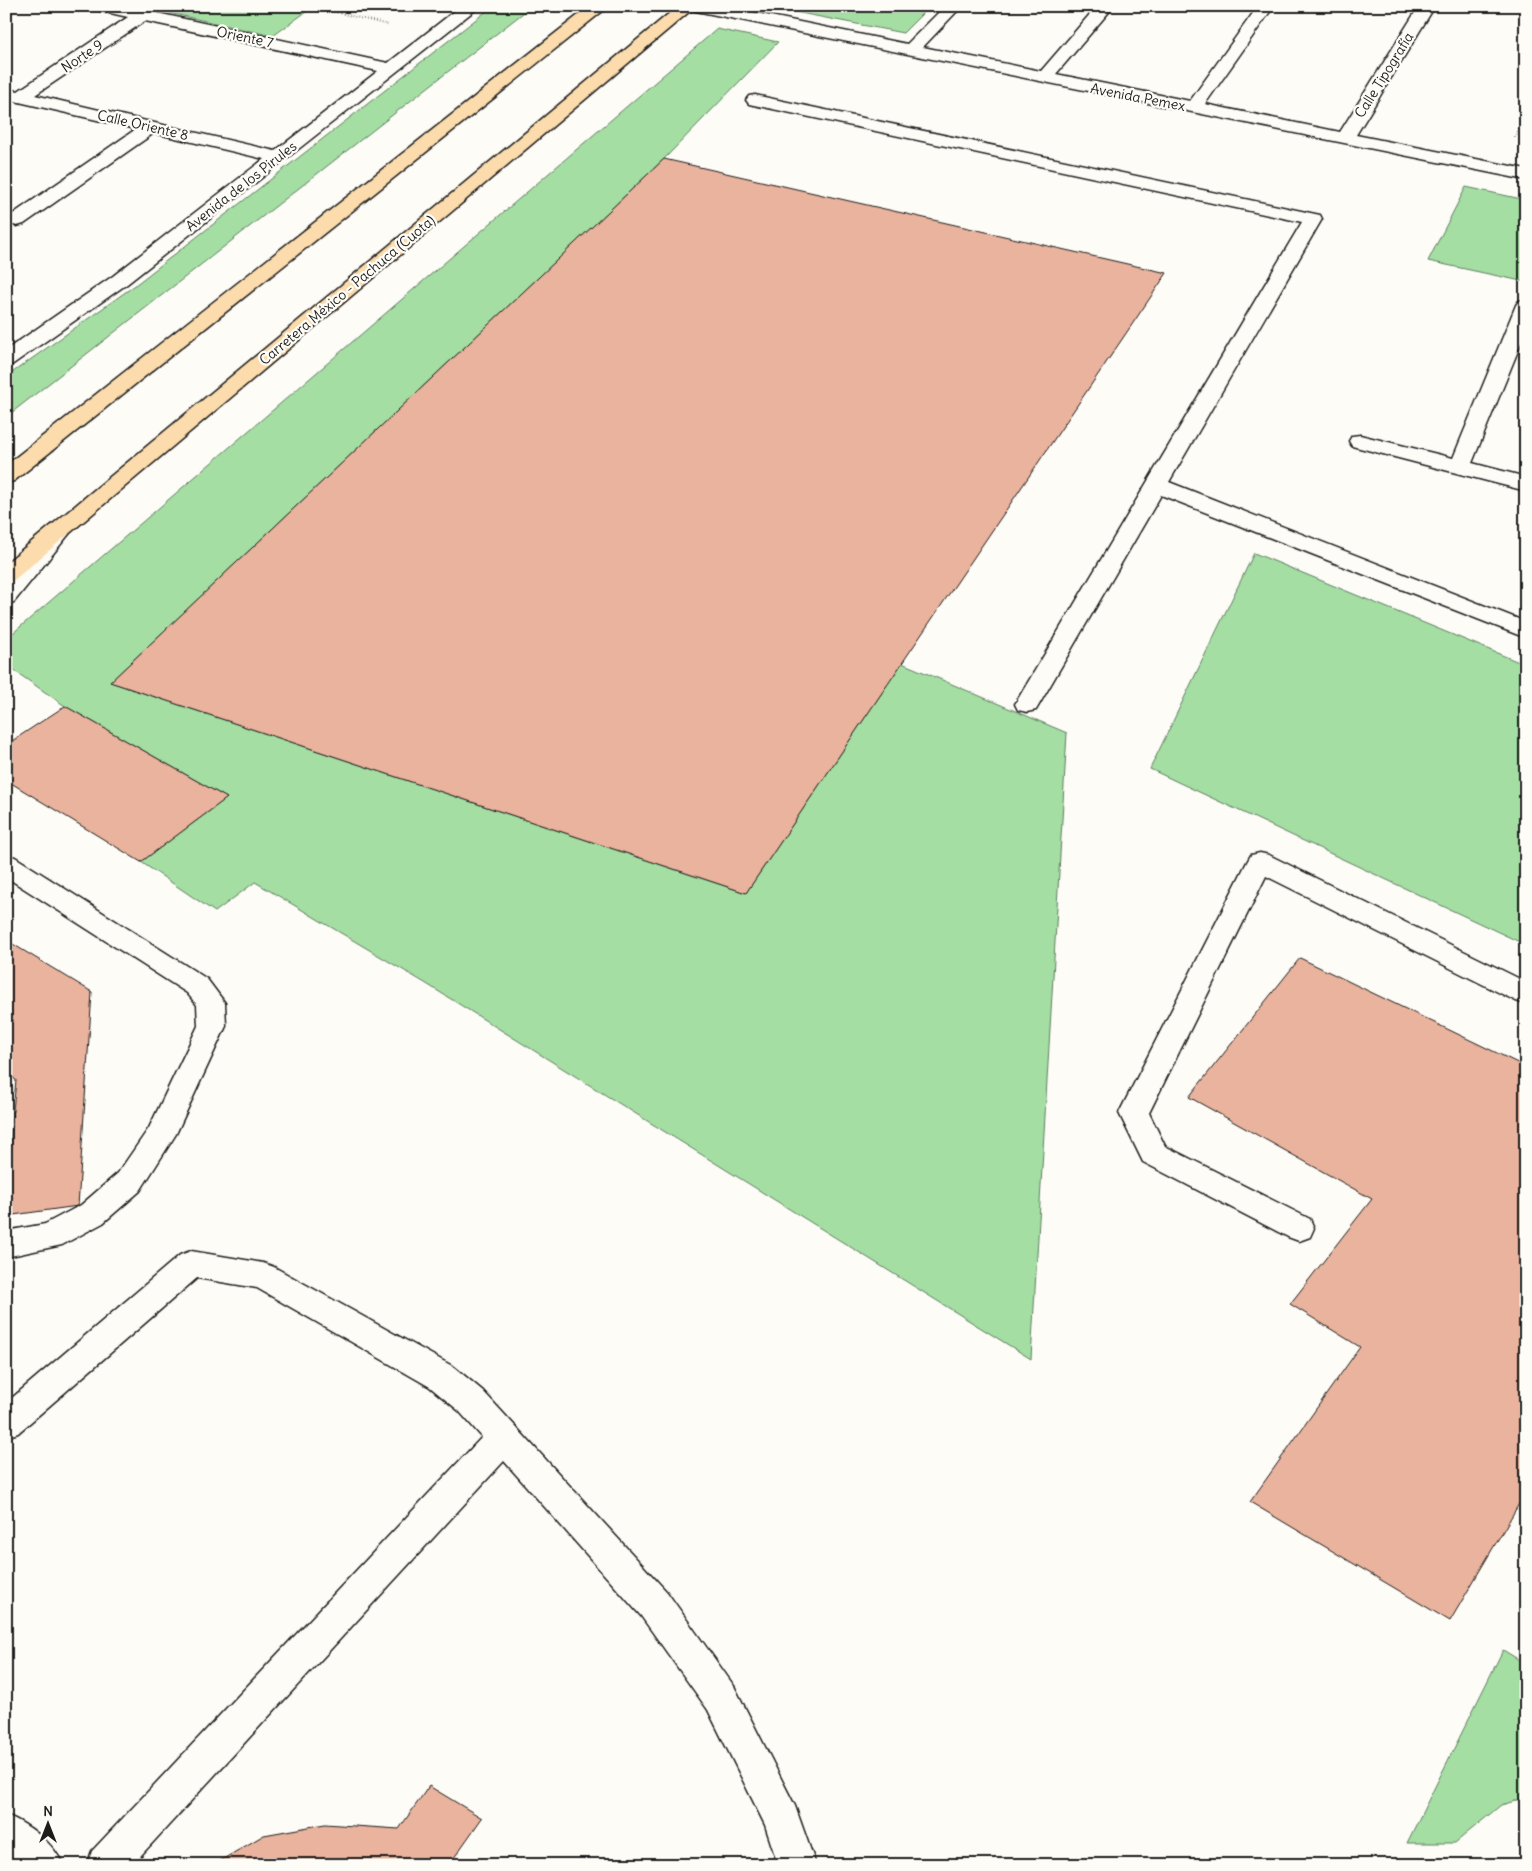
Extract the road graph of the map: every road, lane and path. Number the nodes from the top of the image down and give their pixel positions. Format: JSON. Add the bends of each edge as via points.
{"nodes":[{"id":1,"x":98,"y":6,"type":"edge"},
{"id":2,"x":312,"y":6,"type":"edge"},
{"id":3,"x":472,"y":6,"type":"edge"},
{"id":4,"x":688,"y":6,"type":"edge"},
{"id":5,"x":696,"y":6,"type":"edge"},
{"id":6,"x":954,"y":6,"type":"edge"},
{"id":7,"x":1106,"y":6,"type":"edge"},
{"id":8,"x":1266,"y":6,"type":"edge"},
{"id":9,"x":599,"y":7,"type":"edge"},
{"id":10,"x":1424,"y":11,"type":"dead end"},
{"id":11,"x":143,"y":15,"type":"junction"},
{"id":12,"x":434,"y":36,"type":"junction"},
{"id":13,"x":910,"y":51,"type":"junction"},
{"id":14,"x":392,"y":70,"type":"junction"},
{"id":15,"x":1044,"y":78,"type":"junction"},
{"id":16,"x":14,"y":96,"type":"edge"},
{"id":17,"x":755,"y":100,"type":"dead end"},
{"id":18,"x":1194,"y":108,"type":"junction"},
{"id":19,"x":151,"y":127,"type":"junction"},
{"id":20,"x":1344,"y":138,"type":"junction"},
{"id":21,"x":279,"y":157,"type":"junction"},
{"id":22,"x":1526,"y":175,"type":"edge"},
{"id":23,"x":17,"y":220,"type":"dead end"},
{"id":24,"x":1526,"y":305,"type":"edge"},
{"id":25,"x":6,"y":360,"type":"edge"},
{"id":26,"x":1360,"y":441,"type":"dead end"},
{"id":27,"x":1460,"y":467,"type":"junction"},
{"id":28,"x":6,"y":476,"type":"edge"},
{"id":29,"x":1526,"y":484,"type":"edge"},
{"id":30,"x":1156,"y":485,"type":"junction"},
{"id":31,"x":68,"y":522,"type":"junction"},
{"id":32,"x":6,"y":575,"type":"edge"},
{"id":33,"x":6,"y":596,"type":"edge"},
{"id":34,"x":1526,"y":631,"type":"edge"},
{"id":35,"x":1027,"y":704,"type":"dead end"},
{"id":36,"x":6,"y":864,"type":"edge"},
{"id":37,"x":1526,"y":994,"type":"edge"},
{"id":38,"x":1299,"y":1228,"type":"dead end"},
{"id":39,"x":6,"y":1244,"type":"edge"},
{"id":40,"x":6,"y":1423,"type":"edge"},
{"id":41,"x":504,"y":1437,"type":"junction"},
{"id":42,"x":6,"y":1834,"type":"edge"},
{"id":43,"x":44,"y":1865,"type":"edge"},
{"id":44,"x":106,"y":1865,"type":"edge"},
{"id":45,"x":797,"y":1865,"type":"edge"}],
"edges":[{"from":1,"to":11,"type":"street","name":"Oriente 7"},
{"from":2,"to":12,"type":"path"},
{"from":3,"to":12,"type":"street","name":"Avenida de los Pirules"},
{"from":4,"to":31,"type":"highway","name":"Carretera México - Pachuca (Cuota)"},
{"from":5,"to":13,"type":"street","name":"Avenida Pemex"},
{"from":6,"to":13,"type":"street"},
{"from":7,"to":15,"type":"street"},
{"from":8,"to":18,"type":"street"},
{"from":9,"to":28,"type":"highway"},
{"from":10,"to":20,"type":"street","name":"Calle Tipografía"},
{"from":11,"to":14,"type":"street","name":"Oriente 7"},
{"from":11,"to":16,"type":"street","name":"Norte 9"},
{"from":12,"to":14,"type":"street","name":"Avenida de los Pirules"},
{"from":13,"to":15,"type":"street","name":"Avenida Pemex"},
{"from":14,"to":21,"type":"street","name":"Avenida de los Pirules"},
{"from":15,"to":18,"type":"street","name":"Avenida Pemex"},
{"from":16,"to":19,"type":"street","name":"Calle Oriente 8"},
{"from":17,"to":30,"type":"street","via":[[1313,219]]},
{"from":18,"to":20,"type":"street","name":"Avenida Pemex"},
{"from":19,"to":21,"type":"street","name":"Calle Oriente 8"},
{"from":19,"to":23,"type":"street"},
{"from":20,"to":22,"type":"street","name":"Avenida Pemex"},
{"from":21,"to":25,"type":"street","name":"Avenida de los Pirules","via":[[120,280]]},
{"from":24,"to":27,"type":"street"},
{"from":26,"to":27,"type":"street"},
{"from":27,"to":29,"type":"street"},
{"from":30,"to":34,"type":"street"},
{"from":30,"to":35,"type":"street"},
{"from":31,"to":32,"type":"highway","name":"Carretera México - Pachuca (Cuota)"},
{"from":31,"to":33,"type":"street"},
{"from":36,"to":39,"type":"street","via":[[197,986],[211,1003],[212,1026],[162,1134],[129,1182],[92,1214],[50,1236]]},
{"from":37,"to":38,"type":"street","via":[[1260,862],[1134,1113],[1154,1154]]},
{"from":40,"to":41,"type":"street","via":[[191,1264],[263,1276],[442,1377],[471,1401]]},
{"from":41,"to":44,"type":"street"},
{"from":41,"to":45,"type":"street","via":[[654,1604],[720,1698],[782,1819]]},
{"from":42,"to":43,"type":"street"}]}
